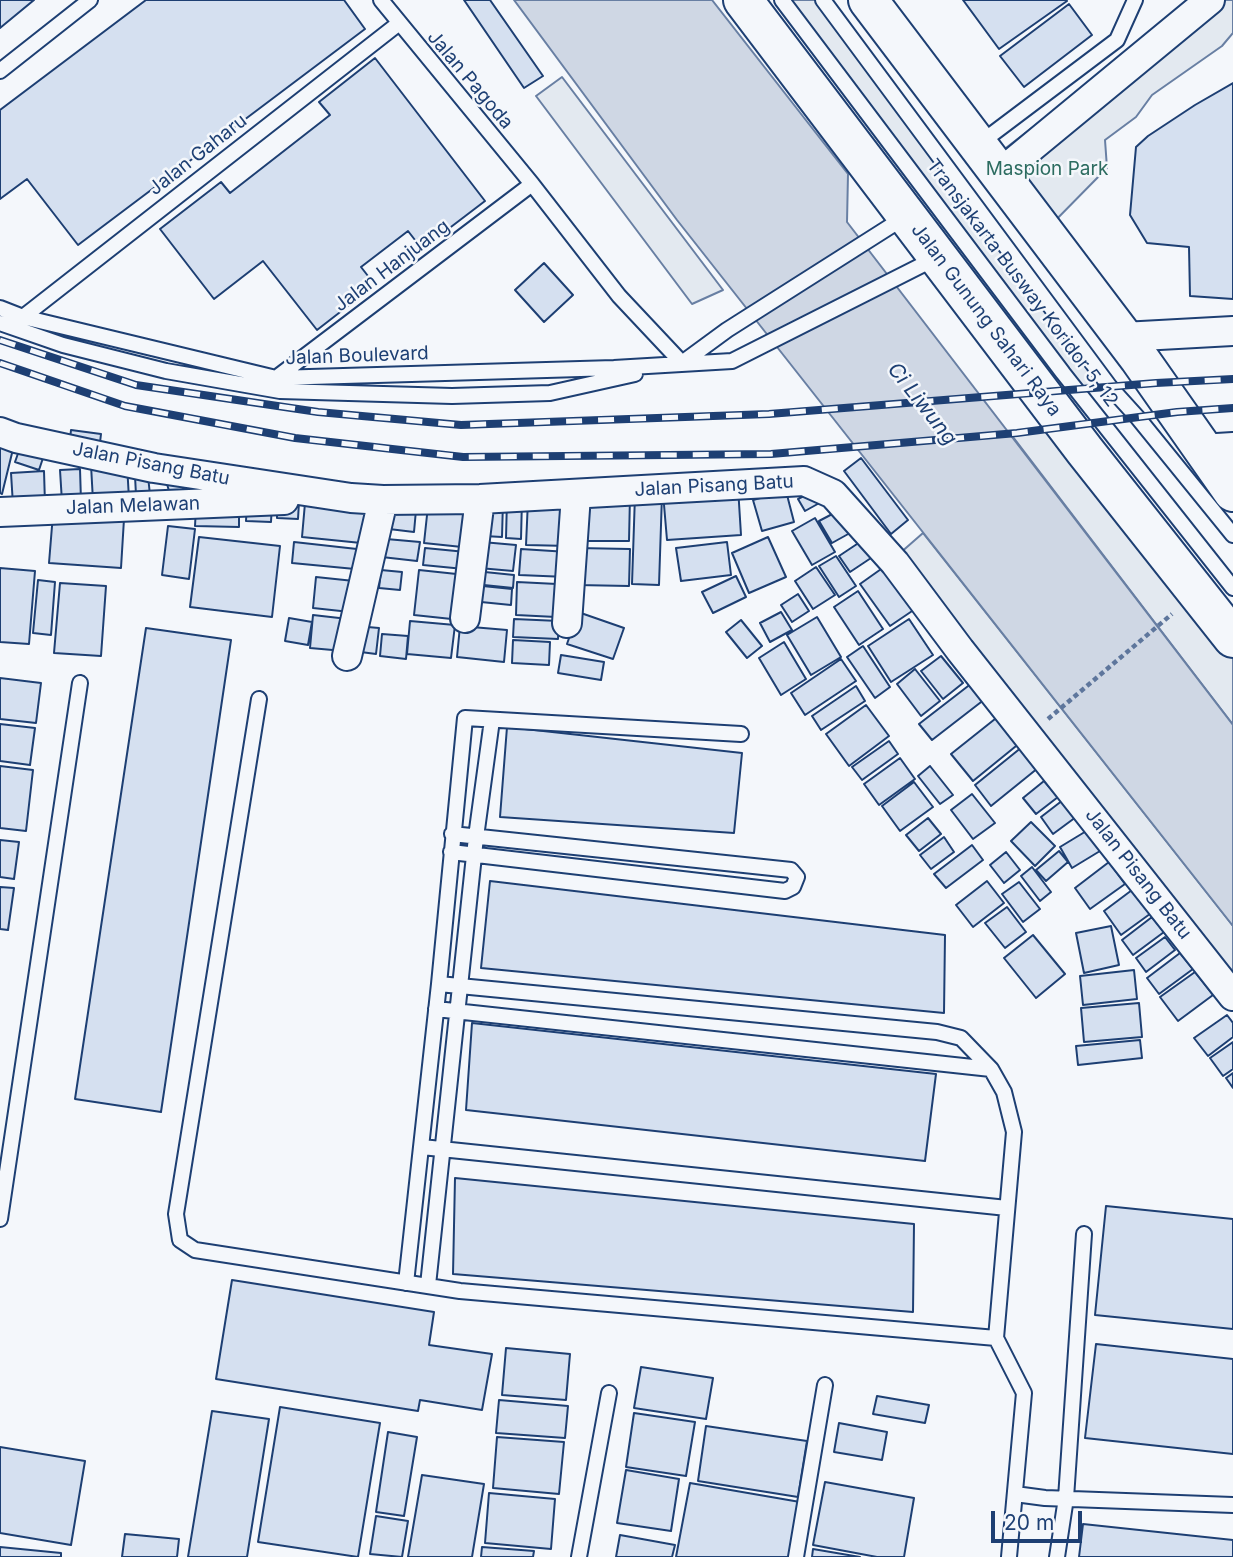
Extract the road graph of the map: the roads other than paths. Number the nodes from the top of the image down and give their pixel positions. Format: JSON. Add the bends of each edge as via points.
{"nodes":[{"id":1,"x":90,"y":0,"type":"edge"},
{"id":2,"x":381,"y":0,"type":"edge"},
{"id":3,"x":743,"y":0,"type":"edge"},
{"id":4,"x":782,"y":0,"type":"edge"},
{"id":5,"x":823,"y":0,"type":"edge"},
{"id":6,"x":868,"y":0,"type":"edge"},
{"id":7,"x":1135,"y":0,"type":"edge"},
{"id":8,"x":1210,"y":0,"type":"edge"},
{"id":9,"x":398,"y":24,"type":"junction"},
{"id":10,"x":0,"y":71,"type":"edge"},
{"id":11,"x":988,"y":160,"type":"junction"},
{"id":12,"x":532,"y":184,"type":"junction"},
{"id":13,"x":906,"y":216,"type":"junction"},
{"id":14,"x":939,"y":257,"type":"junction"},
{"id":15,"x":0,"y":309,"type":"edge"},
{"id":16,"x":23,"y":317,"type":"junction"},
{"id":17,"x":0,"y":323,"type":"edge"},
{"id":18,"x":1233,"y":331,"type":"edge"},
{"id":19,"x":1123,"y":337,"type":"junction"},
{"id":20,"x":682,"y":363,"type":"junction"},
{"id":21,"x":276,"y":378,"type":"junction"},
{"id":22,"x":0,"y":432,"type":"edge"},
{"id":23,"x":1217,"y":448,"type":"edge"},
{"id":24,"x":1233,"y":492,"type":"edge"},
{"id":25,"x":576,"y":495,"type":"junction"},
{"id":26,"x":351,"y":498,"type":"junction"},
{"id":27,"x":480,"y":499,"type":"junction"},
{"id":28,"x":383,"y":500,"type":"junction"},
{"id":29,"x":0,"y":512,"type":"edge"},
{"id":30,"x":1233,"y":535,"type":"edge"},
{"id":31,"x":1233,"y":588,"type":"edge"},
{"id":32,"x":465,"y":618,"type":"dead end"},
{"id":33,"x":567,"y":623,"type":"dead end"},
{"id":34,"x":1233,"y":638,"type":"edge"},
{"id":35,"x":347,"y":656,"type":"dead end"},
{"id":36,"x":80,"y":683,"type":"dead end"},
{"id":37,"x":259,"y":699,"type":"dead end"},
{"id":38,"x":492,"y":720,"type":"junction"},
{"id":39,"x":741,"y":734,"type":"dead end"},
{"id":40,"x":452,"y":834,"type":"junction"},
{"id":41,"x":476,"y":837,"type":"junction"},
{"id":42,"x":451,"y":852,"type":"junction"},
{"id":43,"x":476,"y":854,"type":"junction"},
{"id":44,"x":439,"y":984,"type":"junction"},
{"id":45,"x":462,"y":987,"type":"junction"},
{"id":46,"x":1233,"y":996,"type":"edge"},
{"id":47,"x":436,"y":1009,"type":"junction"},
{"id":48,"x":459,"y":1010,"type":"junction"},
{"id":49,"x":991,"y":1069,"type":"junction"},
{"id":50,"x":422,"y":1147,"type":"junction"},
{"id":51,"x":443,"y":1149,"type":"junction"},
{"id":52,"x":1007,"y":1208,"type":"junction"},
{"id":53,"x":0,"y":1219,"type":"edge"},
{"id":54,"x":1084,"y":1234,"type":"dead end"},
{"id":55,"x":406,"y":1283,"type":"junction"},
{"id":56,"x":428,"y":1285,"type":"junction"},
{"id":57,"x":996,"y":1338,"type":"junction"},
{"id":58,"x":825,"y":1385,"type":"dead end"},
{"id":59,"x":609,"y":1393,"type":"dead end"},
{"id":60,"x":1015,"y":1494,"type":"junction"},
{"id":61,"x":1066,"y":1498,"type":"junction"},
{"id":62,"x":1233,"y":1505,"type":"edge"},
{"id":63,"x":579,"y":1557,"type":"edge"},
{"id":64,"x":796,"y":1557,"type":"edge"},
{"id":65,"x":1009,"y":1557,"type":"edge"},
{"id":66,"x":1057,"y":1557,"type":"edge"}],
"edges":[{"from":1,"to":10,"type":"lane"},
{"from":2,"to":9,"type":"lane","name":"Jalan Pagoda"},
{"from":3,"to":13,"type":"main road","name":"Jalan Gunung Sahari Raya"},
{"from":4,"to":31,"type":"lane","name":"Transjakarta Busway Koridor 5, 12","via":[[1063,373]]},
{"from":5,"to":30,"type":"lane","name":"Transjakarta Busway Koridor 5, 12","via":[[1110,387]]},
{"from":6,"to":11,"type":"main road"},
{"from":7,"to":11,"type":"lane","via":[[1118,40]]},
{"from":8,"to":11,"type":"street"},
{"from":9,"to":12,"type":"lane","name":"Jalan Pagoda"},
{"from":9,"to":16,"type":"lane","name":"Jalan Gaharu"},
{"from":11,"to":19,"type":"main road"},
{"from":12,"to":20,"type":"lane","name":"Jalan Pagoda","via":[[619,296]]},
{"from":12,"to":21,"type":"lane","name":"Jalan Hanjuang"},
{"from":13,"to":14,"type":"main road","name":"Jalan Gunung Sahari Raya"},
{"from":13,"to":20,"type":"lane"},
{"from":14,"to":20,"type":"lane","name":"Jalan Boulevard","via":[[732,361]]},
{"from":14,"to":34,"type":"main road","name":"Jalan Gunung Sahari Raya"},
{"from":15,"to":16,"type":"lane","name":"Jalan Boulevard"},
{"from":16,"to":21,"type":"lane","name":"Jalan Boulevard"},
{"from":17,"to":20,"type":"lane","via":[[63,345],[166,371],[280,391],[452,396],[550,393]]},
{"from":18,"to":19,"type":"street"},
{"from":19,"to":23,"type":"main road"},
{"from":20,"to":21,"type":"lane","name":"Jalan Boulevard"},
{"from":22,"to":26,"type":"street","name":"Jalan Pisang Batu","via":[[154,468]]},
{"from":23,"to":24,"type":"main road"},
{"from":25,"to":27,"type":"street","name":"Jalan Pisang Batu"},
{"from":25,"to":33,"type":"street"},
{"from":25,"to":46,"type":"street","name":"Jalan Pisang Batu","via":[[804,481],[833,495],[895,563]]},
{"from":26,"to":28,"type":"street","name":"Jalan Pisang Batu"},
{"from":26,"to":29,"type":"street","name":"Jalan Melawan"},
{"from":27,"to":28,"type":"street","name":"Jalan Pisang Batu"},
{"from":27,"to":32,"type":"street"},
{"from":28,"to":35,"type":"street"},
{"from":36,"to":53,"type":"lane"},
{"from":37,"to":55,"type":"lane","via":[[176,1214],[180,1240],[195,1250]]},
{"from":38,"to":39,"type":"lane"},
{"from":38,"to":40,"type":"lane","via":[[465,718]]},
{"from":38,"to":41,"type":"lane"},
{"from":40,"to":41,"type":"lane"},
{"from":40,"to":42,"type":"lane"},
{"from":41,"to":43,"type":"lane"},
{"from":41,"to":43,"type":"lane","via":[[791,870],[797,877],[785,891]]},
{"from":42,"to":43,"type":"lane"},
{"from":42,"to":44,"type":"lane"},
{"from":43,"to":45,"type":"lane"},
{"from":44,"to":45,"type":"lane"},
{"from":44,"to":47,"type":"lane"},
{"from":45,"to":48,"type":"lane"},
{"from":45,"to":49,"type":"lane","via":[[937,1032],[961,1038]]},
{"from":47,"to":48,"type":"lane"},
{"from":47,"to":50,"type":"lane"},
{"from":48,"to":49,"type":"lane"},
{"from":48,"to":51,"type":"lane"},
{"from":49,"to":52,"type":"lane","via":[[1004,1093],[1014,1132]]},
{"from":50,"to":51,"type":"lane"},
{"from":50,"to":55,"type":"lane"},
{"from":51,"to":52,"type":"lane"},
{"from":51,"to":56,"type":"lane"},
{"from":52,"to":57,"type":"lane"},
{"from":54,"to":61,"type":"lane"},
{"from":55,"to":56,"type":"lane"},
{"from":56,"to":57,"type":"lane"},
{"from":57,"to":60,"type":"lane","via":[[1024,1393]]},
{"from":58,"to":64,"type":"lane"},
{"from":59,"to":63,"type":"lane"},
{"from":60,"to":61,"type":"lane"},
{"from":60,"to":65,"type":"lane"},
{"from":61,"to":62,"type":"lane"},
{"from":61,"to":66,"type":"lane"}]}
